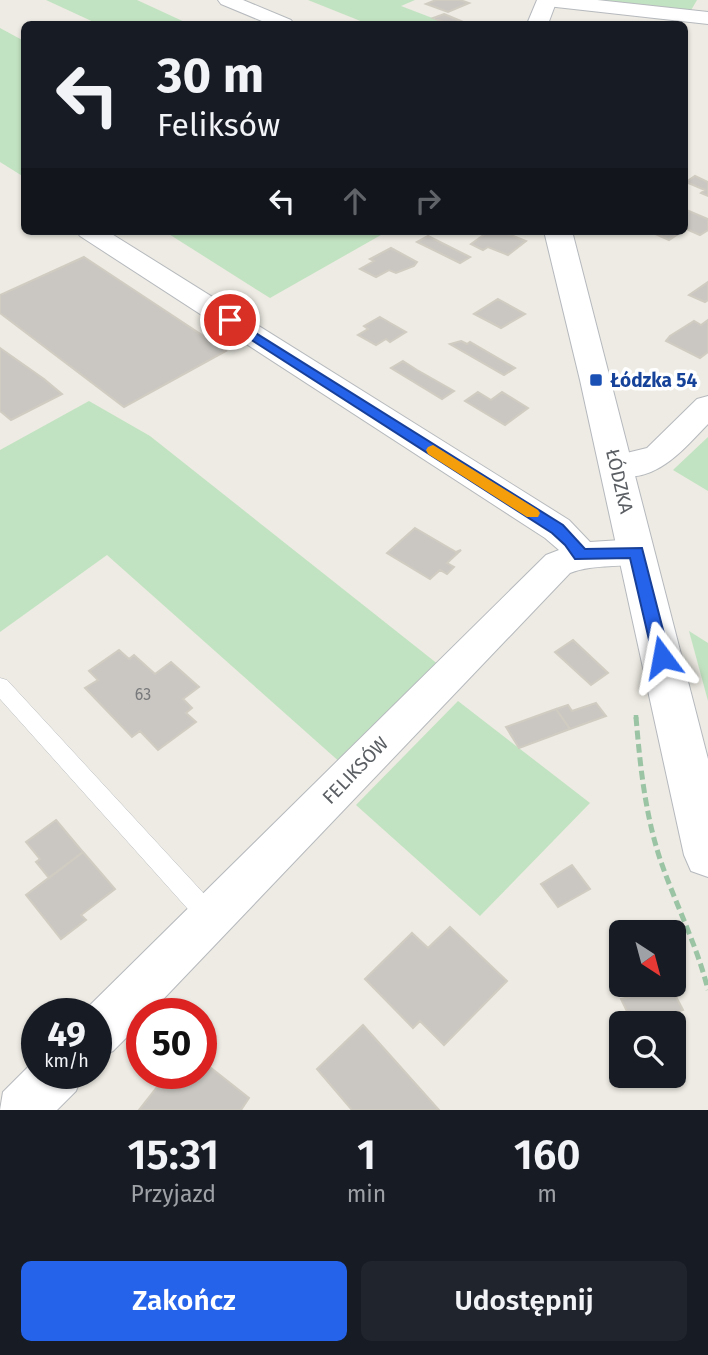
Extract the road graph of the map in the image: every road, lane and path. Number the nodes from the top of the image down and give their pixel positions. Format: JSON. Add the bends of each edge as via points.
{"nodes":[{"id":1,"x":227,"y":0,"type":"edge"},
{"id":2,"x":547,"y":0,"type":"edge"},
{"id":3,"x":708,"y":18,"type":"edge"},
{"id":4,"x":277,"y":21,"type":"edge"},
{"id":5,"x":539,"y":21,"type":"edge"},
{"id":6,"x":95,"y":235,"type":"edge"},
{"id":7,"x":559,"y":235,"type":"edge"},
{"id":8,"x":708,"y":406,"type":"edge"},
{"id":9,"x":617,"y":466,"type":"junction"},
{"id":10,"x":637,"y":552,"type":"junction"},
{"id":11,"x":580,"y":555,"type":"junction"},
{"id":12,"x":0,"y":686,"type":"edge"},
{"id":13,"x":708,"y":855,"type":"edge"},
{"id":14,"x":211,"y":918,"type":"junction"},
{"id":15,"x":112,"y":1018,"type":"edge"},
{"id":16,"x":42,"y":1089,"type":"edge"},
{"id":17,"x":21,"y":1110,"type":"edge"}],
"edges":[{"from":1,"to":4,"type":"street"},
{"from":2,"to":3,"type":"street"},
{"from":2,"to":5,"type":"main road"},
{"from":6,"to":11,"type":"street","via":[[557,529]]},
{"from":7,"to":9,"type":"main road","name":"ŁÓDZKA"},
{"from":8,"to":9,"type":"street","via":[[659,456]]},
{"from":9,"to":10,"type":"main road","name":"ŁÓDZKA"},
{"from":10,"to":11,"type":"street","name":"FELIKSÓW"},
{"from":10,"to":13,"type":"main road","name":"ŁÓDZKA"},
{"from":11,"to":14,"type":"street","name":"FELIKSÓW","via":[[558,564]]},
{"from":12,"to":14,"type":"lane"},
{"from":14,"to":15,"type":"street","name":"FELIKSÓW"},
{"from":16,"to":17,"type":"street"}]}
